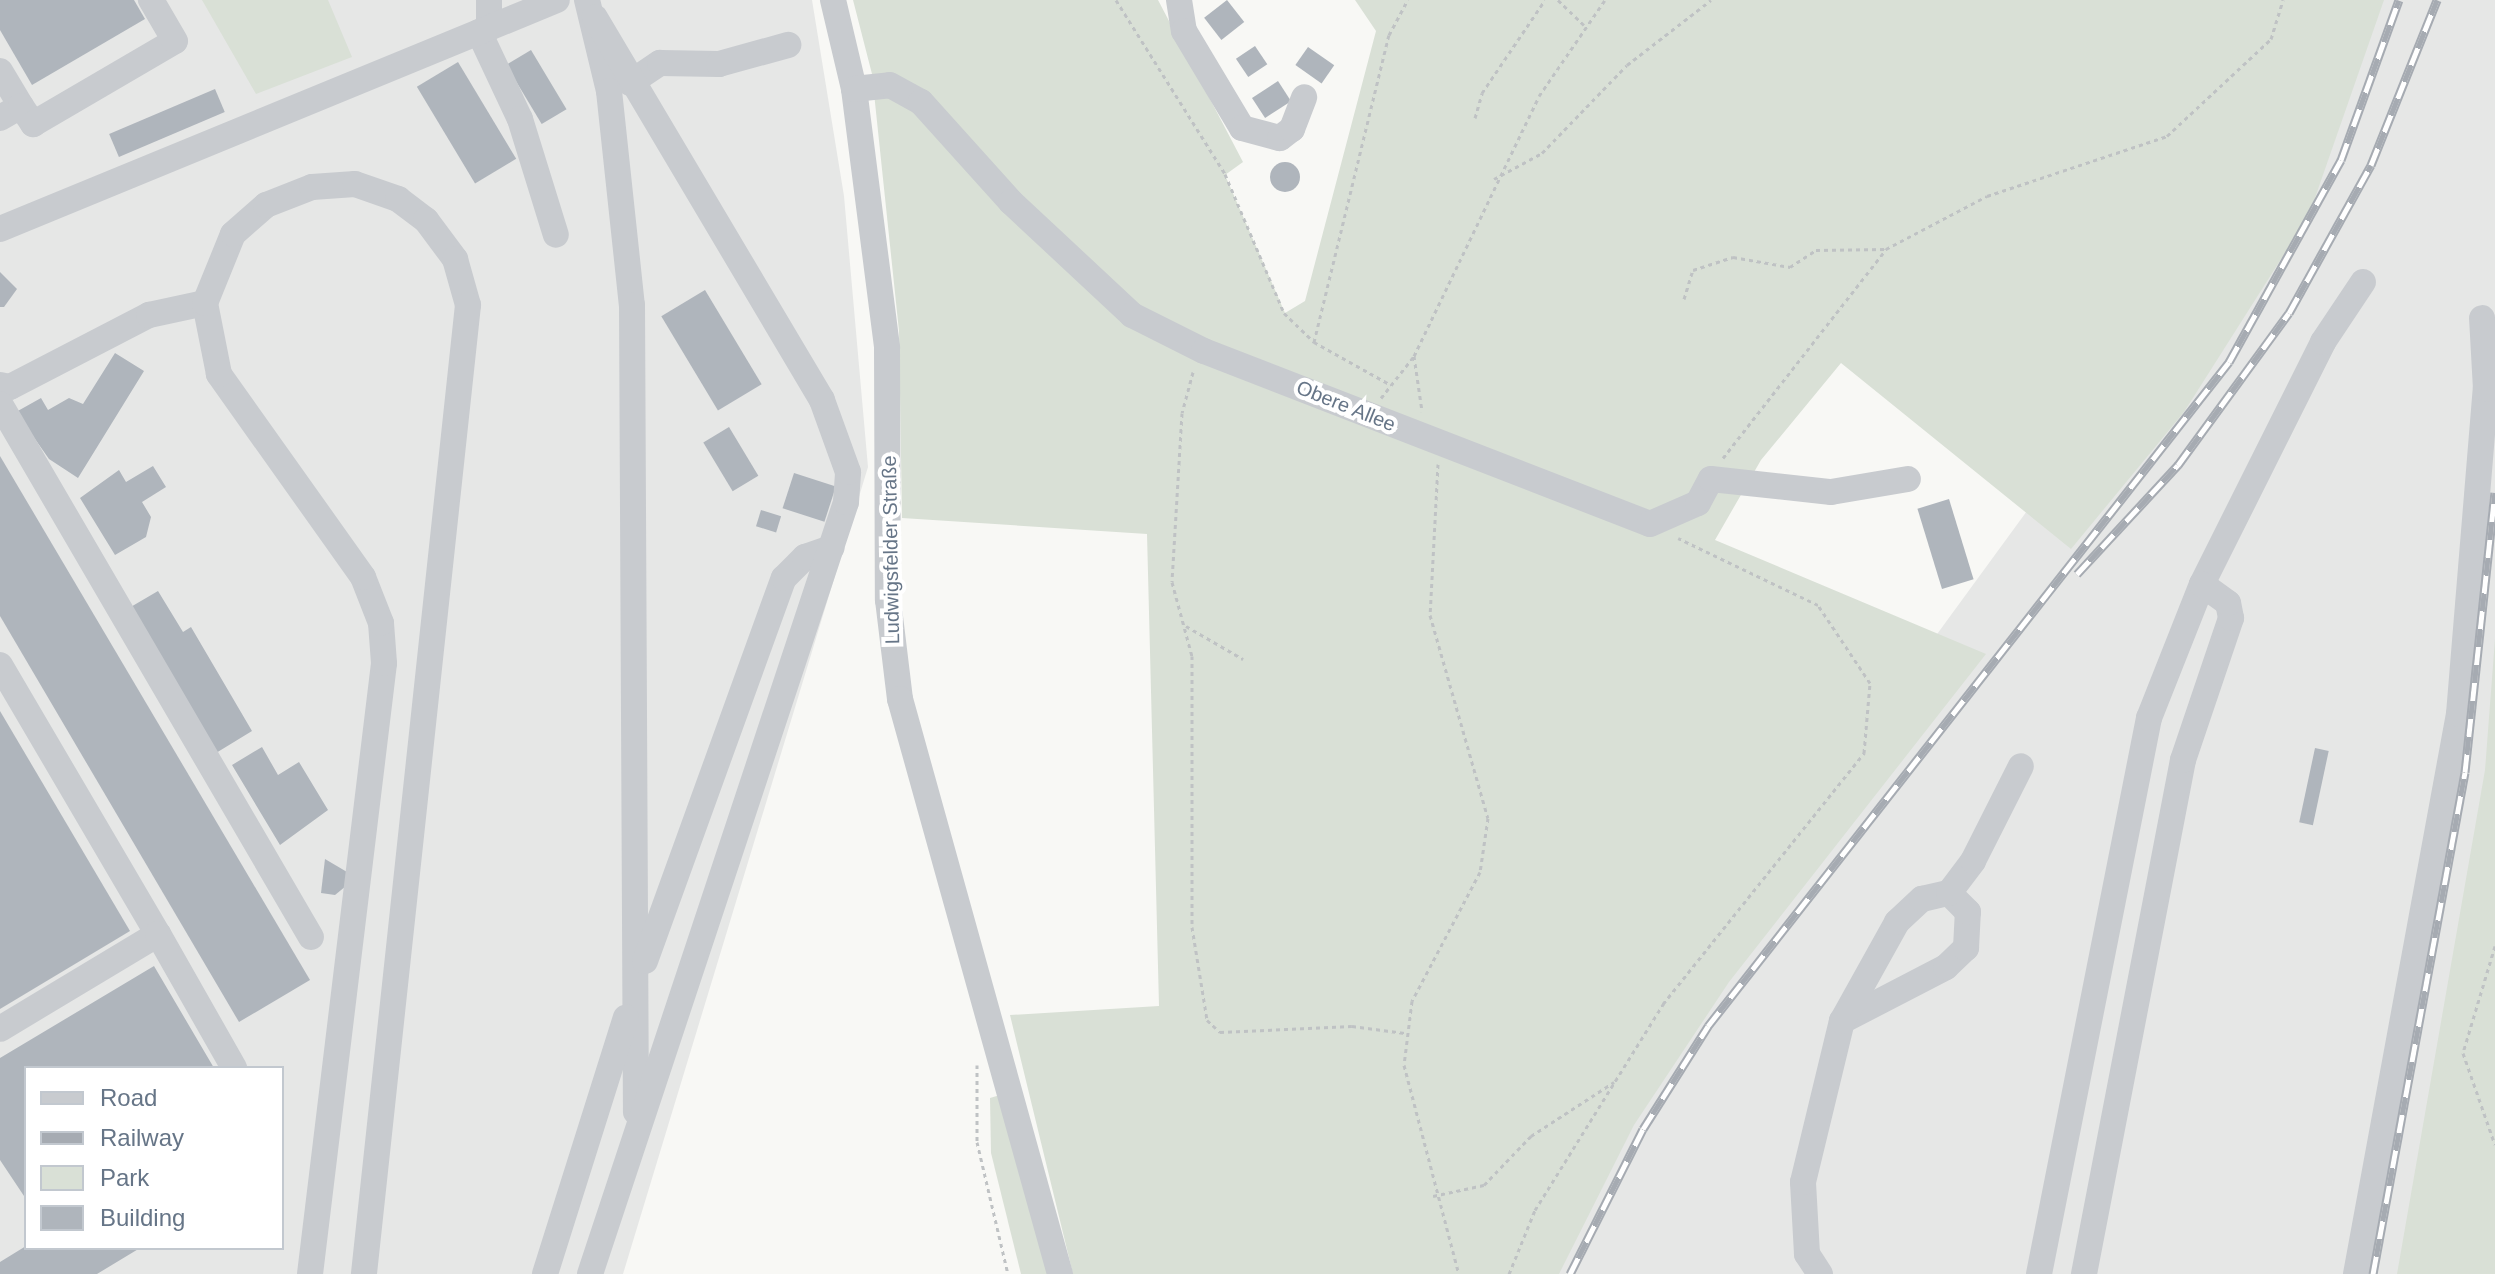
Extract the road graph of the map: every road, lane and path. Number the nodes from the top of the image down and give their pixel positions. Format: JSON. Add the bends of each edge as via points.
{"nodes":[{"id":1,"x":151,"y":0,"type":"edge"},
{"id":2,"x":489,"y":0,"type":"edge"},
{"id":3,"x":557,"y":0,"type":"edge"},
{"id":4,"x":833,"y":0,"type":"edge"},
{"id":5,"x":1116,"y":0,"type":"edge"},
{"id":6,"x":1179,"y":0,"type":"edge"},
{"id":7,"x":1408,"y":0,"type":"edge"},
{"id":8,"x":1545,"y":0,"type":"edge"},
{"id":9,"x":1558,"y":0,"type":"edge"},
{"id":10,"x":1605,"y":0,"type":"edge"},
{"id":11,"x":1711,"y":0,"type":"edge"},
{"id":12,"x":2283,"y":0,"type":"edge"},
{"id":13,"x":591,"y":8,"type":"edge"},
{"id":14,"x":1585,"y":26,"type":"junction"},
{"id":15,"x":484,"y":30,"type":"junction"},
{"id":16,"x":788,"y":45,"type":"dead end"},
{"id":17,"x":0,"y":71,"type":"edge"},
{"id":18,"x":630,"y":83,"type":"junction"},
{"id":19,"x":854,"y":89,"type":"junction"},
{"id":20,"x":1304,"y":97,"type":"dead end"},
{"id":21,"x":10,"y":112,"type":"edge"},
{"id":22,"x":1475,"y":118,"type":"dead end"},
{"id":23,"x":1494,"y":179,"type":"junction"},
{"id":24,"x":0,"y":229,"type":"edge"},
{"id":25,"x":556,"y":235,"type":"dead end"},
{"id":26,"x":1886,"y":249,"type":"junction"},
{"id":27,"x":2363,"y":282,"type":"dead end"},
{"id":28,"x":1684,"y":299,"type":"dead end"},
{"id":29,"x":205,"y":303,"type":"junction"},
{"id":30,"x":2482,"y":318,"type":"dead end"},
{"id":31,"x":1314,"y":342,"type":"junction"},
{"id":32,"x":1204,"y":351,"type":"junction"},
{"id":33,"x":1414,"y":356,"type":"junction"},
{"id":34,"x":0,"y":385,"type":"edge"},
{"id":35,"x":1391,"y":385,"type":"junction"},
{"id":36,"x":0,"y":404,"type":"edge"},
{"id":37,"x":1377,"y":417,"type":"junction"},
{"id":38,"x":1431,"y":441,"type":"junction"},
{"id":39,"x":1711,"y":479,"type":"junction"},
{"id":40,"x":1908,"y":479,"type":"dead end"},
{"id":41,"x":1650,"y":524,"type":"junction"},
{"id":42,"x":831,"y":548,"type":"junction"},
{"id":43,"x":2202,"y":584,"type":"junction"},
{"id":44,"x":1186,"y":626,"type":"junction"},
{"id":45,"x":1243,"y":659,"type":"dead end"},
{"id":46,"x":0,"y":665,"type":"edge"},
{"id":47,"x":2021,"y":766,"type":"dead end"},
{"id":48,"x":1949,"y":893,"type":"junction"},
{"id":49,"x":158,"y":934,"type":"junction"},
{"id":50,"x":311,"y":937,"type":"dead end"},
{"id":51,"x":2495,"y":946,"type":"edge"},
{"id":52,"x":635,"y":990,"type":"junction"},
{"id":53,"x":1842,"y":1021,"type":"junction"},
{"id":54,"x":0,"y":1029,"type":"edge"},
{"id":55,"x":1405,"y":1033,"type":"junction"},
{"id":56,"x":233,"y":1066,"type":"edge"},
{"id":57,"x":1617,"y":1080,"type":"junction"},
{"id":58,"x":637,"y":1135,"type":"junction"},
{"id":59,"x":2495,"y":1145,"type":"edge"},
{"id":60,"x":1433,"y":1196,"type":"junction"},
{"id":61,"x":310,"y":1274,"type":"edge"},
{"id":62,"x":364,"y":1274,"type":"edge"},
{"id":63,"x":545,"y":1274,"type":"edge"},
{"id":64,"x":590,"y":1274,"type":"edge"},
{"id":65,"x":1060,"y":1274,"type":"edge"},
{"id":66,"x":1459,"y":1274,"type":"edge"},
{"id":67,"x":1509,"y":1274,"type":"edge"},
{"id":68,"x":1820,"y":1274,"type":"edge"},
{"id":69,"x":2039,"y":1274,"type":"edge"},
{"id":70,"x":2084,"y":1274,"type":"edge"},
{"id":71,"x":2356,"y":1274,"type":"edge"}],
"edges":[{"from":1,"to":21,"type":"street","via":[[175,41],[33,124]]},
{"from":2,"to":15,"type":"street"},
{"from":3,"to":15,"type":"street"},
{"from":4,"to":19,"type":"street","name":"Ludwigsfelder Straße"},
{"from":5,"to":31,"type":"path","via":[[1225,174],[1284,313]]},
{"from":6,"to":20,"type":"street","via":[[1184,31],[1242,128],[1280,138]]},
{"from":7,"to":31,"type":"path","via":[[1389,35]]},
{"from":8,"to":22,"type":"path","via":[[1482,93]]},
{"from":9,"to":14,"type":"path"},
{"from":10,"to":14,"type":"path"},
{"from":11,"to":23,"type":"path","via":[[1627,65],[1542,153]]},
{"from":12,"to":26,"type":"path","via":[[2271,39],[2167,136],[1987,196]]},
{"from":13,"to":18,"type":"street"},
{"from":13,"to":52,"type":"street","via":[[632,305]]},
{"from":14,"to":23,"type":"path"},
{"from":15,"to":24,"type":"street"},
{"from":15,"to":25,"type":"street","via":[[520,119]]},
{"from":16,"to":18,"type":"street","via":[[719,64],[660,63]]},
{"from":17,"to":21,"type":"street"},
{"from":18,"to":42,"type":"street","via":[[822,400],[848,472]]},
{"from":19,"to":32,"type":"street","name":"Obere Allee","via":[[904,88],[1083,274],[1132,315]]},
{"from":19,"to":65,"type":"street","name":"Ludwigsfelder Straße","via":[[887,348],[888,600],[900,699]]},
{"from":23,"to":33,"type":"path"},
{"from":26,"to":28,"type":"path","via":[[1816,250],[1790,267],[1733,257],[1693,270]]},
{"from":26,"to":39,"type":"path"},
{"from":27,"to":43,"type":"street","via":[[2323,342]]},
{"from":29,"to":34,"type":"street","via":[[149,315],[10,387]]},
{"from":29,"to":61,"type":"street","via":[[219,374],[363,577],[381,623],[384,663]]},
{"from":29,"to":62,"type":"street","via":[[233,234],[266,205],[312,187],[355,184],[398,199],[426,220],[455,259],[468,305]]},
{"from":30,"to":71,"type":"street","via":[[2486,389],[2459,714]]},
{"from":31,"to":35,"type":"path"},
{"from":32,"to":37,"type":"street","name":"Obere Allee"},
{"from":32,"to":44,"type":"path","via":[[1182,413],[1172,582]]},
{"from":33,"to":35,"type":"path"},
{"from":33,"to":38,"type":"path"},
{"from":35,"to":37,"type":"path"},
{"from":36,"to":50,"type":"street"},
{"from":37,"to":38,"type":"street","name":"Obere Allee"},
{"from":38,"to":41,"type":"street","name":"Obere Allee"},
{"from":38,"to":55,"type":"path","via":[[1430,615],[1488,818],[1480,872],[1431,960]]},
{"from":39,"to":40,"type":"street","via":[[1831,492]]},
{"from":39,"to":41,"type":"street","via":[[1698,503]]},
{"from":41,"to":57,"type":"path","via":[[1818,605],[1870,683],[1864,753],[1663,1004]]},
{"from":42,"to":52,"type":"street","via":[[805,557],[784,578]]},
{"from":42,"to":58,"type":"street"},
{"from":43,"to":69,"type":"street","via":[[2149,718]]},
{"from":43,"to":70,"type":"street","via":[[2228,603],[2231,618],[2183,760]]},
{"from":44,"to":45,"type":"path"},
{"from":44,"to":55,"type":"path","via":[[1195,688],[1194,954],[1207,1020],[1220,1032],[1352,1026]]},
{"from":46,"to":49,"type":"street"},
{"from":47,"to":48,"type":"street"},
{"from":48,"to":53,"type":"street","via":[[1922,899],[1897,922]]},
{"from":48,"to":53,"type":"street","via":[[1968,912],[1966,948],[1946,967]]},
{"from":49,"to":54,"type":"street"},
{"from":49,"to":56,"type":"street"},
{"from":51,"to":59,"type":"path","via":[[2463,1053]]},
{"from":52,"to":58,"type":"street"},
{"from":52,"to":63,"type":"street"},
{"from":53,"to":68,"type":"street","via":[[1823,1074],[1803,1182],[1807,1254]]},
{"from":55,"to":60,"type":"path","via":[[1408,1089]]},
{"from":57,"to":60,"type":"path","via":[[1531,1136],[1484,1185]]},
{"from":57,"to":67,"type":"path","via":[[1535,1210]]},
{"from":58,"to":64,"type":"street"},
{"from":60,"to":66,"type":"path"}]}
